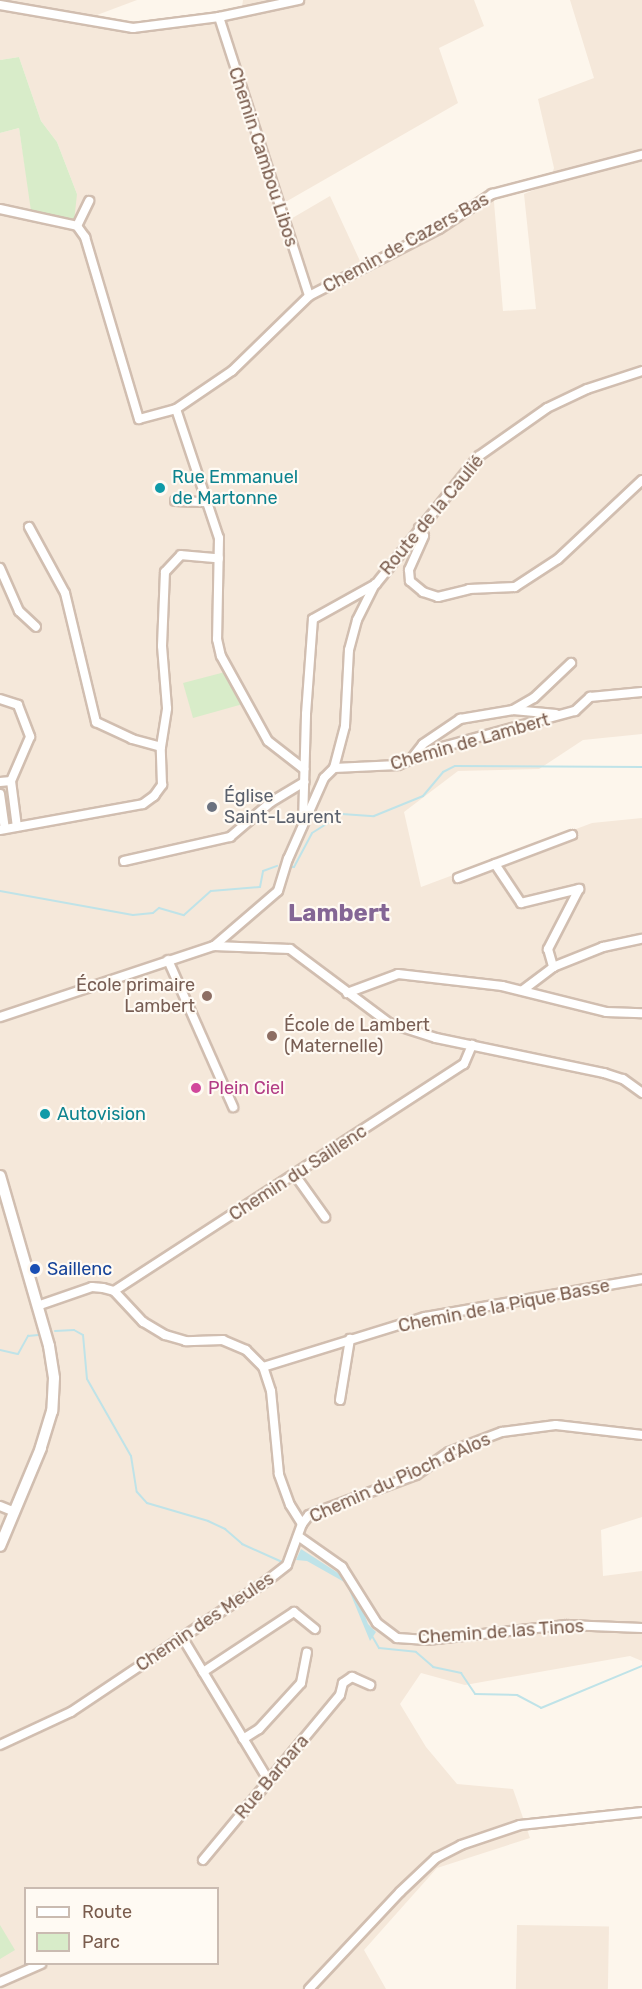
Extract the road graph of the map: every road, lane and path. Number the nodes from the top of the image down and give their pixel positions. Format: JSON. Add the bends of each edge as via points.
{"nodes":[{"id":1,"x":299,"y":0,"type":"edge"},
{"id":2,"x":0,"y":5,"type":"edge"},
{"id":3,"x":219,"y":17,"type":"junction"},
{"id":4,"x":642,"y":155,"type":"edge"},
{"id":5,"x":89,"y":201,"type":"dead end"},
{"id":6,"x":0,"y":209,"type":"edge"},
{"id":7,"x":77,"y":226,"type":"junction"},
{"id":8,"x":309,"y":296,"type":"junction"},
{"id":9,"x":642,"y":371,"type":"edge"},
{"id":10,"x":176,"y":409,"type":"junction"},
{"id":11,"x":642,"y":480,"type":"edge"},
{"id":12,"x":175,"y":501,"type":"dead end"},
{"id":13,"x":208,"y":502,"type":"junction"},
{"id":14,"x":29,"y":527,"type":"dead end"},
{"id":15,"x":419,"y":528,"type":"junction"},
{"id":16,"x":219,"y":558,"type":"junction"},
{"id":17,"x":0,"y":568,"type":"edge"},
{"id":18,"x":376,"y":584,"type":"junction"},
{"id":19,"x":36,"y":627,"type":"dead end"},
{"id":20,"x":571,"y":663,"type":"dead end"},
{"id":21,"x":642,"y":692,"type":"edge"},
{"id":22,"x":0,"y":699,"type":"edge"},
{"id":23,"x":513,"y":710,"type":"junction"},
{"id":24,"x":564,"y":714,"type":"junction"},
{"id":25,"x":161,"y":747,"type":"junction"},
{"id":26,"x":410,"y":760,"type":"junction"},
{"id":27,"x":334,"y":768,"type":"junction"},
{"id":28,"x":304,"y":769,"type":"junction"},
{"id":29,"x":11,"y":781,"type":"junction"},
{"id":30,"x":0,"y":782,"type":"edge"},
{"id":31,"x":304,"y":782,"type":"junction"},
{"id":32,"x":0,"y":794,"type":"edge"},
{"id":33,"x":17,"y":827,"type":"junction"},
{"id":34,"x":303,"y":827,"type":"junction"},
{"id":35,"x":3,"y":830,"type":"edge"},
{"id":36,"x":572,"y":835,"type":"dead end"},
{"id":37,"x":124,"y":861,"type":"dead end"},
{"id":38,"x":495,"y":864,"type":"junction"},
{"id":39,"x":458,"y":878,"type":"dead end"},
{"id":40,"x":642,"y":939,"type":"edge"},
{"id":41,"x":214,"y":946,"type":"junction"},
{"id":42,"x":168,"y":960,"type":"junction"},
{"id":43,"x":553,"y":967,"type":"junction"},
{"id":44,"x":523,"y":990,"type":"junction"},
{"id":45,"x":346,"y":993,"type":"junction"},
{"id":46,"x":642,"y":1013,"type":"edge"},
{"id":47,"x":0,"y":1017,"type":"edge"},
{"id":48,"x":472,"y":1045,"type":"junction"},
{"id":49,"x":642,"y":1093,"type":"edge"},
{"id":50,"x":233,"y":1107,"type":"dead end"},
{"id":51,"x":296,"y":1175,"type":"junction"},
{"id":52,"x":1,"y":1182,"type":"edge"},
{"id":53,"x":325,"y":1217,"type":"dead end"},
{"id":54,"x":642,"y":1280,"type":"edge"},
{"id":55,"x":114,"y":1292,"type":"junction"},
{"id":56,"x":37,"y":1306,"type":"junction"},
{"id":57,"x":350,"y":1339,"type":"junction"},
{"id":58,"x":263,"y":1367,"type":"junction"},
{"id":59,"x":340,"y":1400,"type":"dead end"},
{"id":60,"x":642,"y":1435,"type":"edge"},
{"id":61,"x":0,"y":1506,"type":"edge"},
{"id":62,"x":15,"y":1512,"type":"junction"},
{"id":63,"x":302,"y":1524,"type":"junction"},
{"id":64,"x":298,"y":1536,"type":"junction"},
{"id":65,"x":0,"y":1546,"type":"edge"},
{"id":66,"x":642,"y":1628,"type":"edge"},
{"id":67,"x":315,"y":1629,"type":"dead end"},
{"id":68,"x":182,"y":1637,"type":"junction"},
{"id":69,"x":307,"y":1653,"type":"dead end"},
{"id":70,"x":203,"y":1672,"type":"junction"},
{"id":71,"x":370,"y":1685,"type":"dead end"},
{"id":72,"x":243,"y":1739,"type":"junction"},
{"id":73,"x":0,"y":1745,"type":"edge"},
{"id":74,"x":269,"y":1781,"type":"junction"},
{"id":75,"x":642,"y":1812,"type":"edge"},
{"id":76,"x":203,"y":1860,"type":"dead end"},
{"id":77,"x":28,"y":1967,"type":"edge"},
{"id":78,"x":0,"y":1982,"type":"edge"},
{"id":79,"x":309,"y":1989,"type":"edge"}],
"edges":[{"from":1,"to":3,"type":"street"},
{"from":2,"to":3,"type":"street","via":[[133,28]]},
{"from":3,"to":8,"type":"street","name":"Chemin Cambou Libos"},
{"from":4,"to":8,"type":"street","name":"Chemin de Cazers Bas","via":[[492,194],[438,229]]},
{"from":5,"to":7,"type":"street"},
{"from":6,"to":7,"type":"street"},
{"from":7,"to":10,"type":"street","name":"Chemin de Cazers Bas","via":[[85,237],[105,296],[117,354],[139,419]]},
{"from":8,"to":10,"type":"street","name":"Chemin de Cazers Bas","via":[[250,357]]},
{"from":9,"to":15,"type":"street","name":"Route de la Caulié","via":[[587,389],[517,427],[478,456]]},
{"from":10,"to":13,"type":"street"},
{"from":11,"to":15,"type":"street","via":[[558,559],[515,587],[469,589],[438,597],[423,591],[410,581],[409,570],[424,536]]},
{"from":12,"to":13,"type":"street"},
{"from":13,"to":16,"type":"street","via":[[219,538]]},
{"from":14,"to":25,"type":"street","via":[[65,593],[96,722]]},
{"from":15,"to":18,"type":"street","name":"Route de la Caulié"},
{"from":16,"to":25,"type":"street","via":[[181,555],[165,572],[162,646],[167,708]]},
{"from":16,"to":28,"type":"street","via":[[221,656],[268,741]]},
{"from":17,"to":19,"type":"street","via":[[19,611]]},
{"from":18,"to":27,"type":"street","via":[[357,620],[349,650],[345,726]]},
{"from":18,"to":28,"type":"street","name":"Route de la Caulié","via":[[313,619]]},
{"from":20,"to":23,"type":"street","via":[[534,698]]},
{"from":21,"to":24,"type":"street","name":"Chemin de Lambert","via":[[590,697],[575,711]]},
{"from":22,"to":29,"type":"street","via":[[18,705],[30,736]]},
{"from":23,"to":24,"type":"street"},
{"from":23,"to":26,"type":"street","via":[[460,719],[423,744]]},
{"from":24,"to":26,"type":"street","name":"Chemin de Lambert","via":[[431,750]]},
{"from":25,"to":33,"type":"street","via":[[162,785],[143,804]]},
{"from":26,"to":27,"type":"street","name":"Chemin de Lambert","via":[[398,765]]},
{"from":27,"to":34,"type":"street","via":[[324,778]]},
{"from":28,"to":31,"type":"street","name":"Route de la Caulié"},
{"from":29,"to":30,"type":"street"},
{"from":29,"to":33,"type":"street"},
{"from":31,"to":34,"type":"street","name":"Route de la Caulié"},
{"from":31,"to":37,"type":"street","via":[[271,802],[230,837]]},
{"from":32,"to":35,"type":"street"},
{"from":33,"to":35,"type":"street"},
{"from":34,"to":41,"type":"street","via":[[278,891]]},
{"from":36,"to":38,"type":"street"},
{"from":38,"to":39,"type":"street"},
{"from":38,"to":43,"type":"street","via":[[521,903],[579,889],[548,949]]},
{"from":40,"to":43,"type":"street","via":[[603,947]]},
{"from":41,"to":42,"type":"street"},
{"from":41,"to":45,"type":"street","via":[[290,949]]},
{"from":42,"to":47,"type":"street"},
{"from":42,"to":50,"type":"street"},
{"from":43,"to":44,"type":"street"},
{"from":44,"to":45,"type":"street","via":[[398,974]]},
{"from":44,"to":46,"type":"street","via":[[606,1012]]},
{"from":45,"to":48,"type":"street","via":[[389,1023]]},
{"from":48,"to":49,"type":"street","via":[[604,1073],[623,1079]]},
{"from":48,"to":51,"type":"street","name":"Chemin du Saillenc","via":[[464,1064]]},
{"from":51,"to":53,"type":"street"},
{"from":51,"to":55,"type":"street","name":"Chemin du Saillenc"},
{"from":52,"to":56,"type":"main road"},
{"from":54,"to":57,"type":"street","name":"Chemin de la Pique Basse","via":[[425,1317]]},
{"from":55,"to":56,"type":"street","via":[[92,1287]]},
{"from":55,"to":58,"type":"street","via":[[143,1322],[165,1335],[186,1341],[223,1340],[246,1350]]},
{"from":56,"to":62,"type":"main road","via":[[54,1378],[52,1411]]},
{"from":57,"to":58,"type":"street","name":"Chemin de la Pique Basse"},
{"from":57,"to":59,"type":"street"},
{"from":58,"to":63,"type":"street","via":[[272,1391],[279,1474]]},
{"from":60,"to":63,"type":"street","name":"Chemin du Pioch d'Alos","via":[[556,1425],[502,1432],[448,1452],[416,1475],[309,1515]]},
{"from":61,"to":62,"type":"street"},
{"from":62,"to":65,"type":"main road"},
{"from":63,"to":64,"type":"street","name":"Chemin des Meules"},
{"from":64,"to":66,"type":"street","name":"Chemin de las Tinos","via":[[342,1567],[377,1623],[398,1638],[427,1640],[566,1625]]},
{"from":64,"to":68,"type":"street","name":"Chemin des Meules","via":[[287,1564]]},
{"from":67,"to":70,"type":"street","via":[[294,1612]]},
{"from":68,"to":70,"type":"street"},
{"from":68,"to":73,"type":"street","name":"Chemin des Meules","via":[[71,1712]]},
{"from":69,"to":72,"type":"street","via":[[301,1683],[259,1729]]},
{"from":70,"to":72,"type":"street"},
{"from":71,"to":74,"type":"street","name":"Rue Barbara","via":[[352,1677],[343,1683],[340,1695]]},
{"from":72,"to":74,"type":"street"},
{"from":74,"to":76,"type":"street","name":"Rue Barbara"},
{"from":75,"to":79,"type":"street","via":[[520,1825],[436,1858]]},
{"from":77,"to":78,"type":"street"}]}
